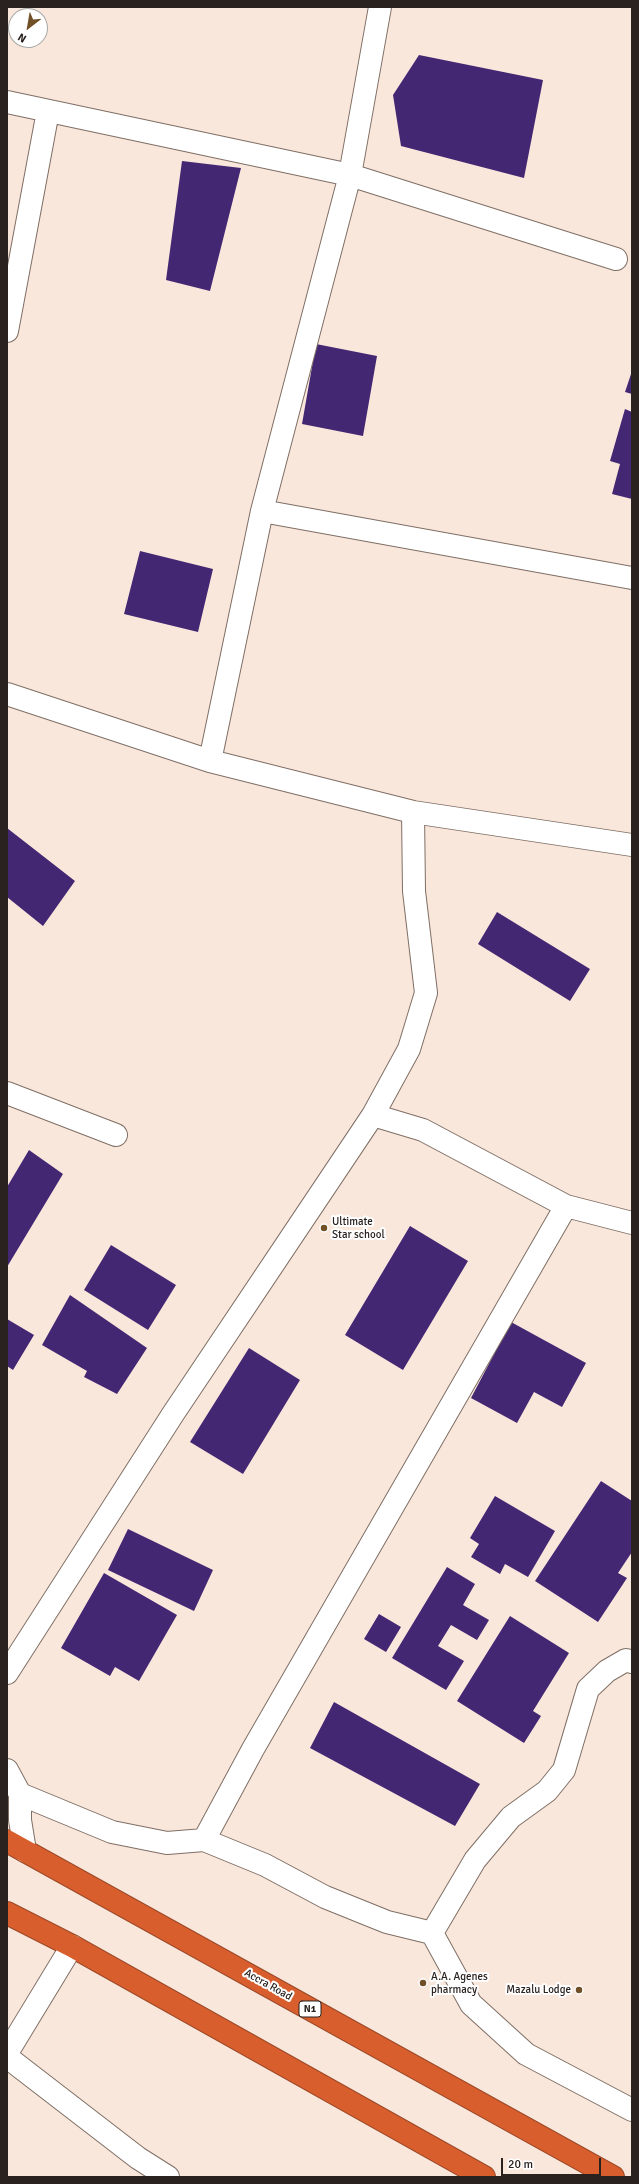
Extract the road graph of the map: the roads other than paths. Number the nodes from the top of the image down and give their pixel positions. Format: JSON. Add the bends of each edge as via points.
{"nodes":[{"id":1,"x":380,"y":7,"type":"edge"},
{"id":2,"x":7,"y":102,"type":"edge"},
{"id":3,"x":48,"y":111,"type":"junction"},
{"id":4,"x":350,"y":175,"type":"junction"},
{"id":5,"x":616,"y":260,"type":"dead end"},
{"id":6,"x":7,"y":332,"type":"edge"},
{"id":7,"x":262,"y":511,"type":"junction"},
{"id":8,"x":632,"y":578,"type":"edge"},
{"id":9,"x":7,"y":694,"type":"edge"},
{"id":10,"x":210,"y":761,"type":"junction"},
{"id":11,"x":413,"y":812,"type":"junction"},
{"id":12,"x":632,"y":845,"type":"edge"},
{"id":13,"x":7,"y":1093,"type":"edge"},
{"id":14,"x":373,"y":1115,"type":"junction"},
{"id":15,"x":116,"y":1135,"type":"dead end"},
{"id":16,"x":566,"y":1206,"type":"junction"},
{"id":17,"x":632,"y":1223,"type":"edge"},
{"id":18,"x":632,"y":1662,"type":"edge"},
{"id":19,"x":7,"y":1673,"type":"edge"},
{"id":20,"x":7,"y":1770,"type":"edge"},
{"id":21,"x":20,"y":1794,"type":"junction"},
{"id":22,"x":204,"y":1840,"type":"junction"},
{"id":23,"x":16,"y":1846,"type":"edge"},
{"id":24,"x":7,"y":1913,"type":"edge"},
{"id":25,"x":432,"y":1933,"type":"junction"},
{"id":26,"x":72,"y":1946,"type":"junction"},
{"id":27,"x":7,"y":2053,"type":"edge"},
{"id":28,"x":7,"y":2057,"type":"edge"},
{"id":29,"x":632,"y":2110,"type":"edge"},
{"id":30,"x":168,"y":2177,"type":"edge"},
{"id":31,"x":484,"y":2177,"type":"edge"},
{"id":32,"x":613,"y":2177,"type":"edge"}],
"edges":[{"from":1,"to":4,"type":"street"},
{"from":2,"to":3,"type":"street"},
{"from":3,"to":4,"type":"street"},
{"from":3,"to":6,"type":"street"},
{"from":4,"to":5,"type":"street"},
{"from":4,"to":7,"type":"street"},
{"from":7,"to":8,"type":"street"},
{"from":7,"to":10,"type":"street"},
{"from":9,"to":10,"type":"street"},
{"from":10,"to":11,"type":"street"},
{"from":11,"to":12,"type":"street"},
{"from":11,"to":14,"type":"street","via":[[414,890],[426,993],[409,1049]]},
{"from":13,"to":15,"type":"street"},
{"from":14,"to":16,"type":"street","via":[[423,1130]]},
{"from":14,"to":19,"type":"street","via":[[173,1414]]},
{"from":16,"to":17,"type":"street"},
{"from":16,"to":22,"type":"street","via":[[253,1749]]},
{"from":18,"to":25,"type":"street","via":[[626,1660],[607,1671],[588,1689],[564,1770],[547,1791],[511,1817],[475,1860]]},
{"from":20,"to":21,"type":"street"},
{"from":21,"to":22,"type":"street","via":[[112,1832],[168,1843]]},
{"from":21,"to":23,"type":"street"},
{"from":22,"to":25,"type":"street","via":[[265,1865],[325,1897],[388,1922]]},
{"from":23,"to":32,"type":"highway","name":"Accra Road","number":"N1"},
{"from":24,"to":26,"type":"highway"},
{"from":25,"to":29,"type":"street","via":[[471,2004],[526,2054]]},
{"from":26,"to":27,"type":"street"},
{"from":26,"to":31,"type":"highway"},
{"from":28,"to":30,"type":"street","via":[[138,2158]]}]}
